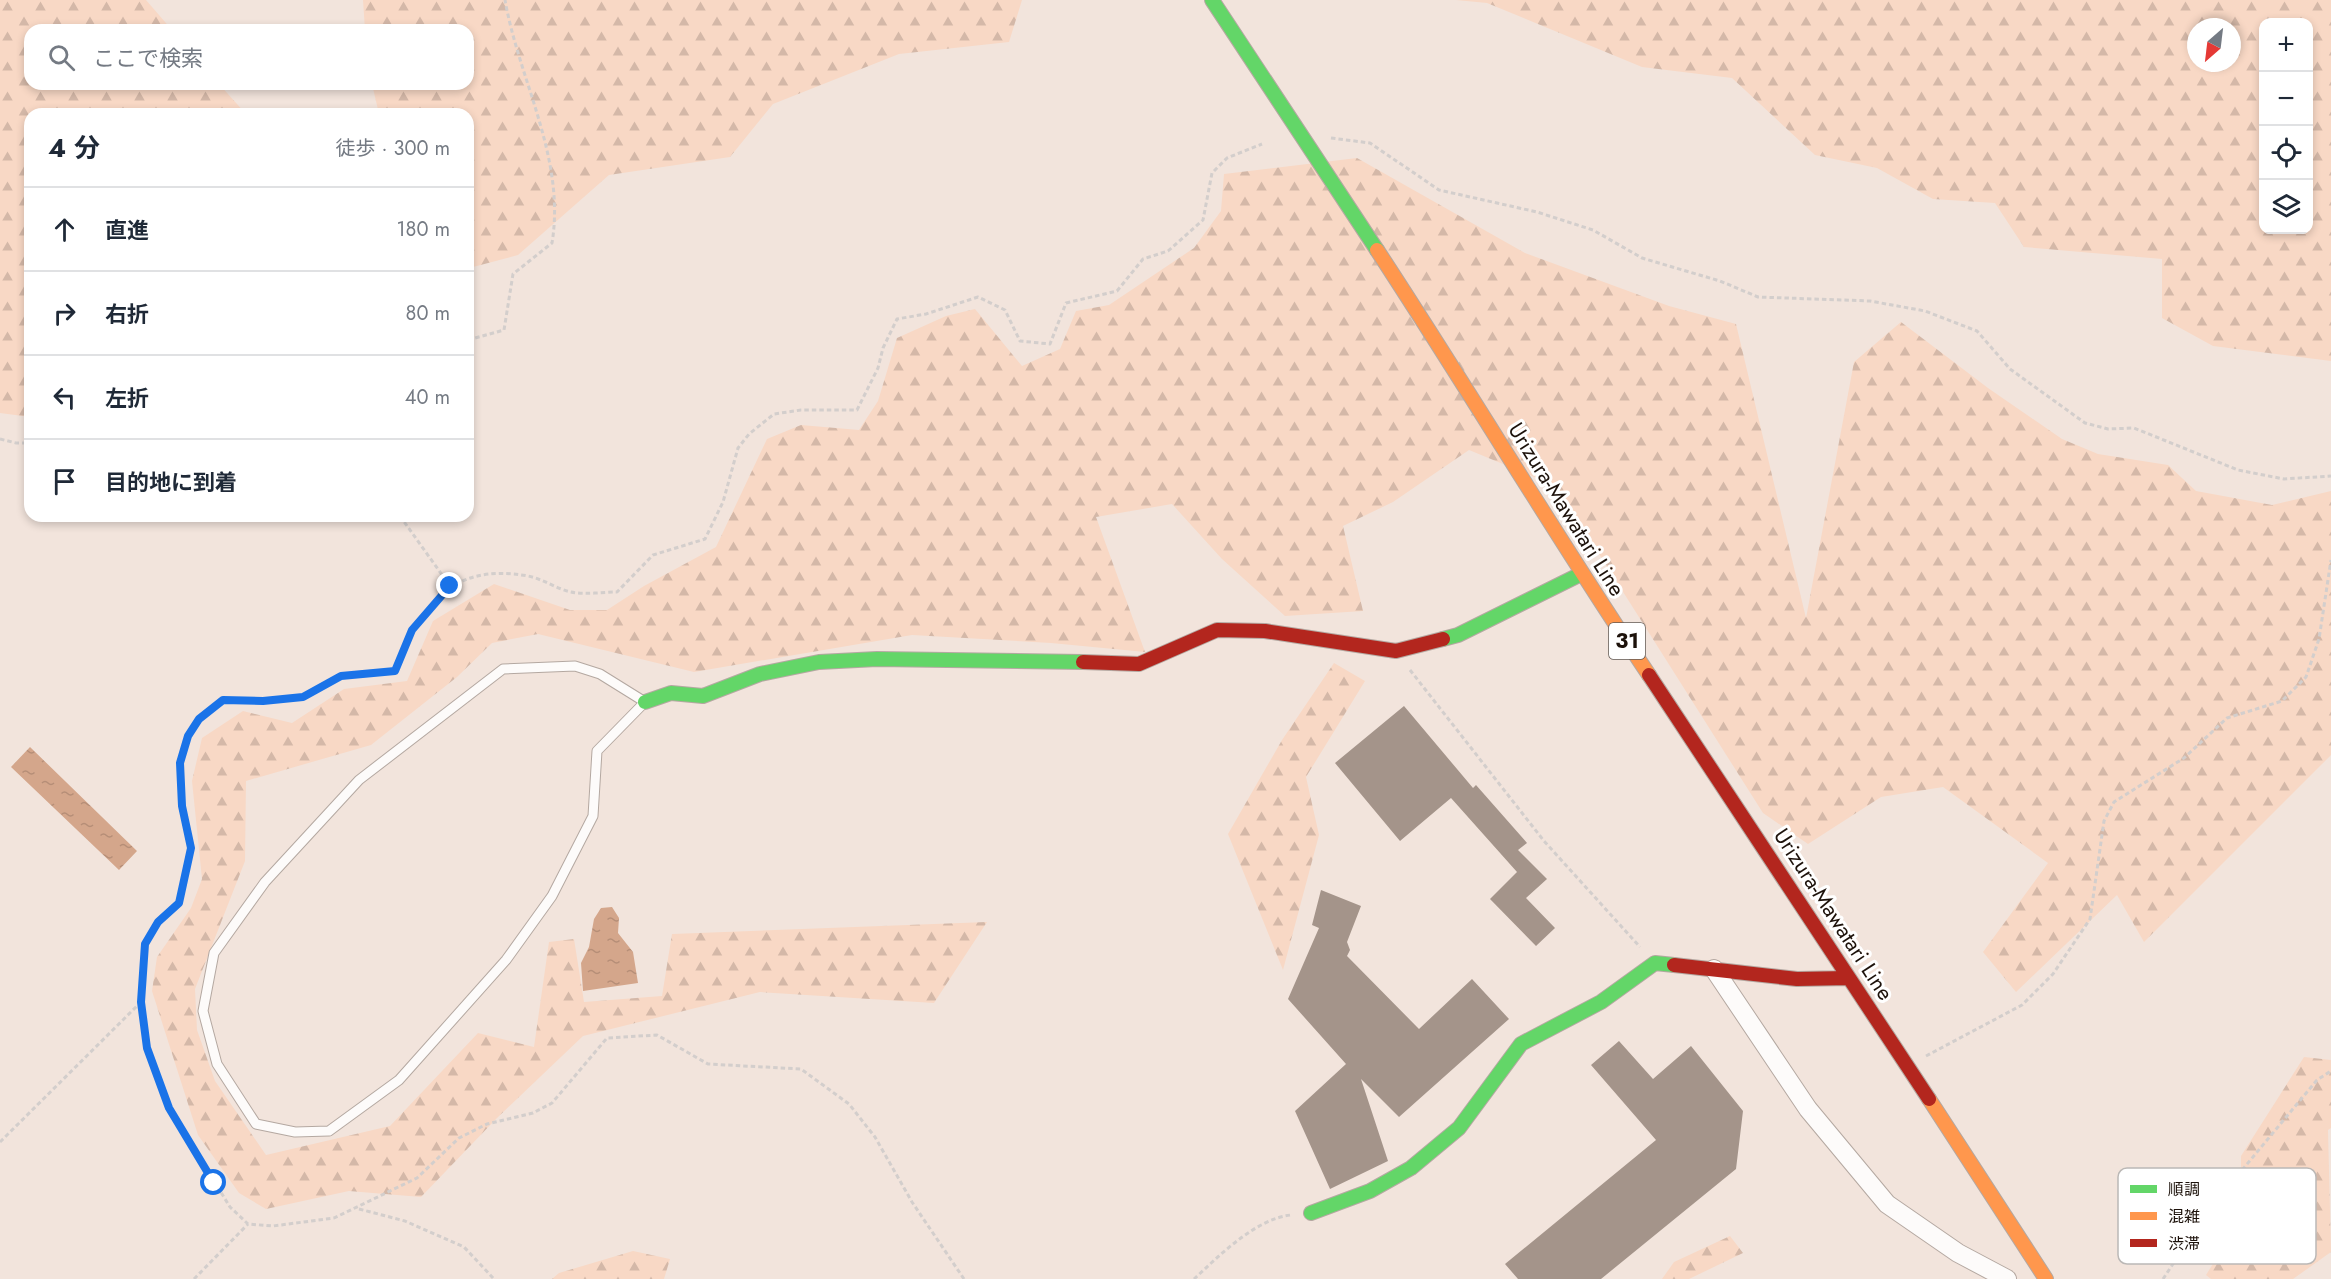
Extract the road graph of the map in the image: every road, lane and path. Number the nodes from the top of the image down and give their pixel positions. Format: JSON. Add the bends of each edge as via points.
{"nodes":[{"id":1,"x":505,"y":0,"type":"edge"},
{"id":2,"x":1212,"y":0,"type":"edge"},
{"id":3,"x":1329,"y":138,"type":"dead end"},
{"id":4,"x":1262,"y":144,"type":"dead end"},
{"id":5,"x":474,"y":338,"type":"edge"},
{"id":6,"x":0,"y":439,"type":"edge"},
{"id":7,"x":24,"y":443,"type":"edge"},
{"id":8,"x":2331,"y":476,"type":"edge"},
{"id":9,"x":404,"y":522,"type":"edge"},
{"id":10,"x":2331,"y":560,"type":"edge"},
{"id":11,"x":1581,"y":574,"type":"junction"},
{"id":12,"x":450,"y":586,"type":"junction"},
{"id":13,"x":1396,"y":651,"type":"junction"},
{"id":14,"x":645,"y":702,"type":"junction"},
{"id":15,"x":1655,"y":963,"type":"junction"},
{"id":16,"x":1714,"y":969,"type":"junction"},
{"id":17,"x":1849,"y":978,"type":"junction"},
{"id":18,"x":141,"y":1002,"type":"junction"},
{"id":19,"x":1909,"y":1065,"type":"junction"},
{"id":20,"x":2331,"y":1071,"type":"edge"},
{"id":21,"x":0,"y":1142,"type":"edge"},
{"id":22,"x":2244,"y":1168,"type":"edge"},
{"id":23,"x":357,"y":1208,"type":"junction"},
{"id":24,"x":1311,"y":1213,"type":"joint"},
{"id":25,"x":248,"y":1224,"type":"junction"},
{"id":26,"x":2173,"y":1264,"type":"edge"},
{"id":27,"x":194,"y":1279,"type":"edge"},
{"id":28,"x":494,"y":1279,"type":"edge"},
{"id":29,"x":964,"y":1279,"type":"edge"},
{"id":30,"x":1194,"y":1279,"type":"edge"},
{"id":31,"x":2007,"y":1279,"type":"edge"},
{"id":32,"x":2046,"y":1279,"type":"edge"},
{"id":33,"x":2163,"y":1279,"type":"edge"}],
"edges":[{"from":1,"to":5,"type":"path","via":[[548,153],[555,225],[552,243],[513,274],[504,330]]},
{"from":2,"to":11,"type":"street","name":"Urizura-Mawatari Line","number":"31","via":[[1462,378]]},
{"from":3,"to":8,"type":"path","via":[[1370,144],[1439,190],[1537,212],[1593,230],[1642,258],[1720,281],[1758,297],[1870,301],[1925,311],[1977,331],[2010,369],[2085,423],[2108,429],[2134,428],[2238,470],[2284,479]]},
{"from":4,"to":12,"type":"path","via":[[1227,158],[1212,173],[1203,220],[1168,251],[1143,259],[1117,291],[1066,303],[1050,344],[1020,341],[1005,310],[978,297],[897,319],[857,410],[774,414],[738,447],[723,502],[705,538],[653,555],[617,592],[572,593],[530,576],[481,573]]},
{"from":6,"to":7,"type":"path"},
{"from":9,"to":12,"type":"path"},
{"from":10,"to":19,"type":"path","via":[[2319,639],[2306,677],[2282,701],[2227,718],[2184,758],[2114,802],[2104,821],[2090,919],[2053,974],[2022,1005]]},
{"from":11,"to":13,"type":"street","via":[[1458,635]]},
{"from":11,"to":17,"type":"street","name":"Urizura-Mawatari Line","number":"31"},
{"from":12,"to":18,"type":"path","via":[[412,630],[395,671],[341,676],[303,697],[223,700],[199,719],[188,736],[180,763],[182,806],[191,848],[179,903],[158,922],[145,944]]},
{"from":13,"to":14,"type":"street","via":[[1265,631],[1217,630],[1139,664],[1005,659],[819,662],[760,674],[703,696],[671,693]]},
{"from":13,"to":15,"type":"path","via":[[1544,841]]},
{"from":14,"to":14,"type":"lane","via":[[597,751],[592,816],[552,896],[506,960],[399,1080],[329,1131],[295,1132],[256,1124],[217,1064],[203,1011],[214,953],[265,882],[359,780],[503,669],[575,666],[600,674]]},
{"from":15,"to":16,"type":"street"},
{"from":15,"to":24,"type":"street","via":[[1601,1002],[1521,1044],[1459,1128],[1411,1168],[1370,1191]]},
{"from":16,"to":17,"type":"street","via":[[1797,979]]},
{"from":16,"to":31,"type":"street","via":[[1808,1109],[1887,1204],[1958,1253]]},
{"from":17,"to":19,"type":"street","name":"Urizura-Mawatari Line","number":"31"},
{"from":18,"to":21,"type":"path"},
{"from":18,"to":25,"type":"path","via":[[147,1048],[169,1108],[230,1207]]},
{"from":19,"to":32,"type":"street","name":"Urizura-Mawatari Line","number":"31"},
{"from":20,"to":22,"type":"path","via":[[2317,1080]]},
{"from":23,"to":25,"type":"path","via":[[334,1218],[273,1226]]},
{"from":23,"to":28,"type":"path","via":[[405,1221],[464,1247]]},
{"from":23,"to":29,"type":"path","via":[[417,1178],[459,1138],[487,1124],[532,1113],[552,1103],[607,1038],[657,1035],[708,1064],[801,1069],[849,1104],[875,1137],[912,1202]]},
{"from":24,"to":30,"type":"path","via":[[1280,1216],[1235,1242]]},
{"from":25,"to":27,"type":"path"},
{"from":26,"to":33,"type":"path"}]}
